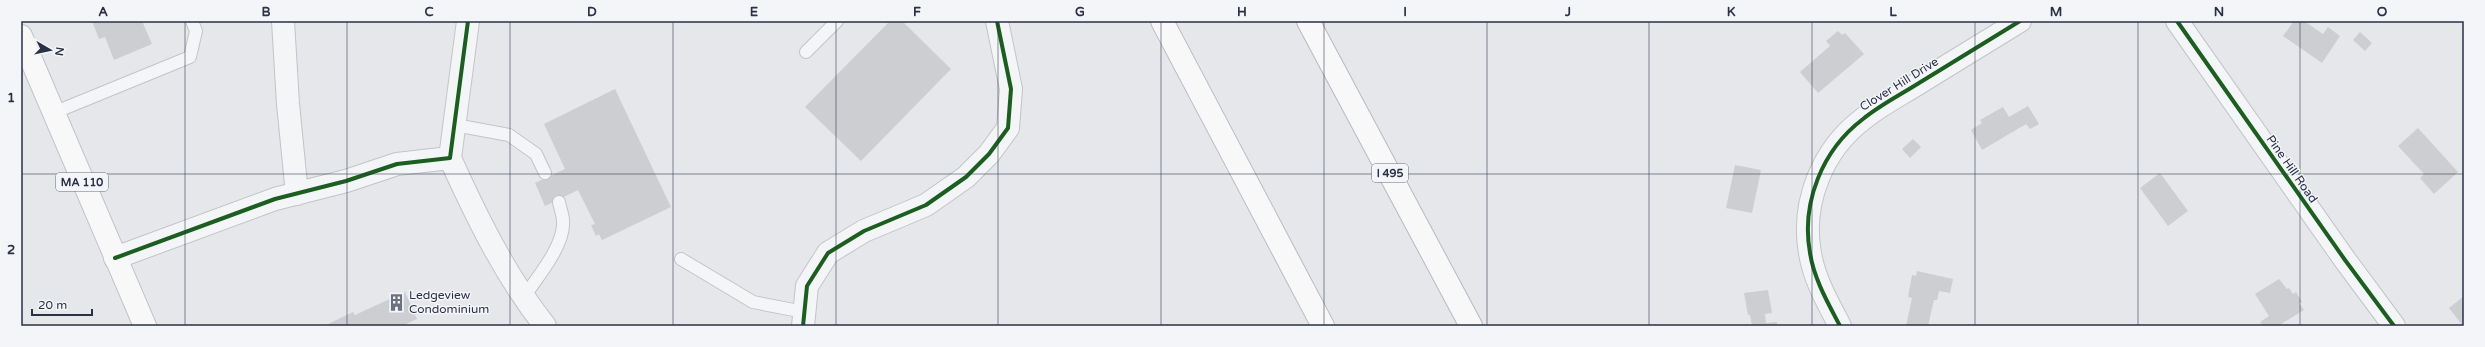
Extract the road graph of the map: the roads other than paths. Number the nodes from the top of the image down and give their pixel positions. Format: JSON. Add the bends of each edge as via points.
{"nodes":[{"id":1,"x":192,"y":21,"type":"edge"},
{"id":2,"x":283,"y":21,"type":"edge"},
{"id":3,"x":468,"y":21,"type":"edge"},
{"id":4,"x":837,"y":21,"type":"edge"},
{"id":5,"x":997,"y":21,"type":"edge"},
{"id":6,"x":1162,"y":21,"type":"edge"},
{"id":7,"x":1308,"y":21,"type":"edge"},
{"id":8,"x":2020,"y":21,"type":"edge"},
{"id":9,"x":2177,"y":21,"type":"edge"},
{"id":10,"x":21,"y":36,"type":"edge"},
{"id":11,"x":806,"y":52,"type":"dead end"},
{"id":12,"x":53,"y":113,"type":"junction"},
{"id":13,"x":455,"y":125,"type":"junction"},
{"id":14,"x":450,"y":158,"type":"junction"},
{"id":15,"x":545,"y":173,"type":"dead end"},
{"id":16,"x":297,"y":194,"type":"junction"},
{"id":17,"x":558,"y":202,"type":"dead end"},
{"id":18,"x":115,"y":258,"type":"junction"},
{"id":19,"x":680,"y":259,"type":"dead end"},
{"id":20,"x":523,"y":298,"type":"junction"},
{"id":21,"x":803,"y":319,"type":"edge"},
{"id":22,"x":145,"y":326,"type":"edge"},
{"id":23,"x":546,"y":326,"type":"edge"},
{"id":24,"x":1323,"y":326,"type":"edge"},
{"id":25,"x":1471,"y":326,"type":"edge"},
{"id":26,"x":1840,"y":326,"type":"edge"},
{"id":27,"x":2394,"y":326,"type":"edge"}],
"edges":[{"from":1,"to":12,"type":"lane","via":[[196,31],[190,56]]},
{"from":2,"to":16,"type":"street"},
{"from":3,"to":13,"type":"street"},
{"from":4,"to":11,"type":"lane"},
{"from":5,"to":21,"type":"street","via":[[1011,89],[1008,128],[989,154],[966,177],[926,205],[864,231],[828,252],[807,286]]},
{"from":6,"to":24,"type":"main road"},
{"from":7,"to":25,"type":"main road","number":"I 495"},
{"from":8,"to":26,"type":"street","name":"Clover Hill Drive","via":[[1862,119],[1845,135],[1827,159],[1812,196],[1808,219],[1809,243],[1820,287]]},
{"from":9,"to":27,"type":"street","name":"Pine Hill Road","via":[[2340,254]]},
{"from":10,"to":12,"type":"main road","number":"MA 110"},
{"from":12,"to":18,"type":"main road","number":"MA 110"},
{"from":13,"to":14,"type":"street"},
{"from":13,"to":15,"type":"lane","via":[[509,134],[536,154]]},
{"from":14,"to":16,"type":"street","via":[[397,164]]},
{"from":14,"to":20,"type":"street","via":[[479,222]]},
{"from":16,"to":18,"type":"street","via":[[275,199]]},
{"from":17,"to":20,"type":"lane","via":[[563,220],[562,232],[553,254]]},
{"from":18,"to":22,"type":"main road","number":"MA 110"},
{"from":19,"to":21,"type":"lane","via":[[753,302]]},
{"from":20,"to":23,"type":"street"}]}
